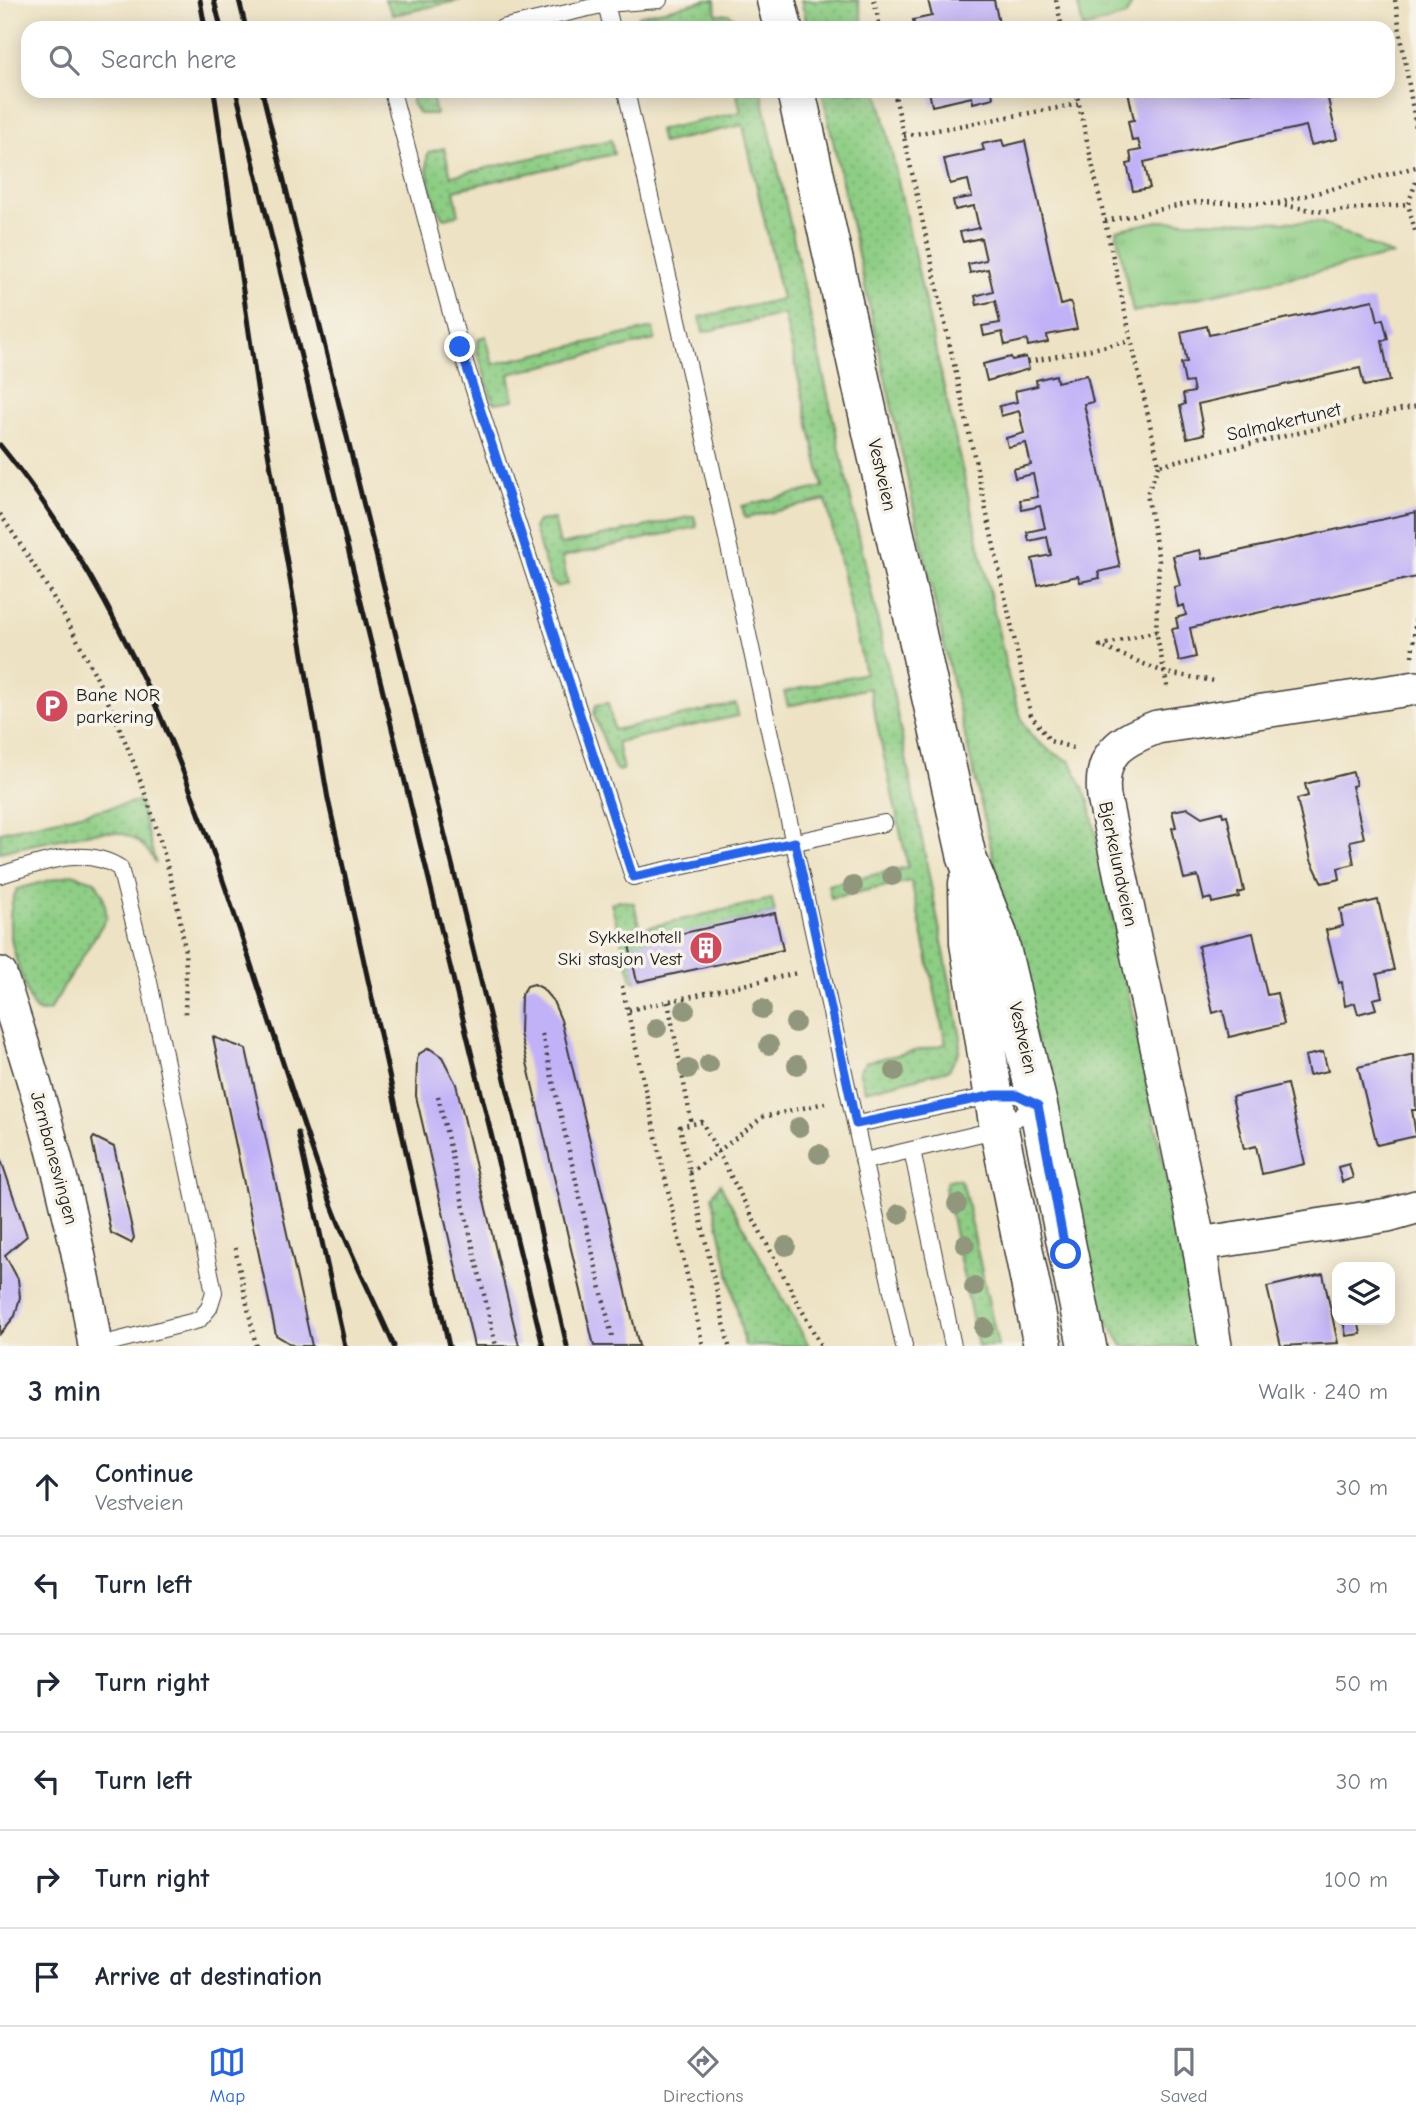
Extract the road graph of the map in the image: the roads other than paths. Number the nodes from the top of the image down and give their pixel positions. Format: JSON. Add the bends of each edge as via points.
{"nodes":[{"id":1,"x":659,"y":0,"type":"edge"},
{"id":2,"x":776,"y":0,"type":"edge"},
{"id":3,"x":606,"y":2,"type":"edge"},
{"id":4,"x":530,"y":21,"type":"edge"},
{"id":5,"x":610,"y":21,"type":"edge"},
{"id":6,"x":781,"y":21,"type":"edge"},
{"id":7,"x":394,"y":98,"type":"edge"},
{"id":8,"x":628,"y":98,"type":"edge"},
{"id":9,"x":798,"y":98,"type":"edge"},
{"id":10,"x":1413,"y":679,"type":"edge"},
{"id":11,"x":884,"y":823,"type":"dead end"},
{"id":12,"x":795,"y":842,"type":"junction"},
{"id":13,"x":967,"y":859,"type":"junction"},
{"id":14,"x":0,"y":875,"type":"edge"},
{"id":15,"x":0,"y":974,"type":"edge"},
{"id":16,"x":1038,"y":1105,"type":"junction"},
{"id":17,"x":997,"y":1112,"type":"junction"},
{"id":18,"x":856,"y":1124,"type":"junction"},
{"id":19,"x":912,"y":1150,"type":"junction"},
{"id":20,"x":865,"y":1160,"type":"junction"},
{"id":21,"x":1416,"y":1206,"type":"edge"},
{"id":22,"x":1199,"y":1244,"type":"junction"},
{"id":23,"x":95,"y":1346,"type":"edge"},
{"id":24,"x":904,"y":1346,"type":"edge"},
{"id":25,"x":953,"y":1346,"type":"edge"},
{"id":26,"x":1043,"y":1346,"type":"edge"},
{"id":27,"x":1087,"y":1346,"type":"edge"},
{"id":28,"x":1215,"y":1346,"type":"edge"}],
"edges":[{"from":1,"to":3,"type":"lane"},
{"from":2,"to":6,"type":"street"},
{"from":3,"to":4,"type":"lane"},
{"from":3,"to":5,"type":"lane"},
{"from":7,"to":12,"type":"lane","via":[[460,347],[633,877]]},
{"from":8,"to":12,"type":"lane"},
{"from":9,"to":13,"type":"street","name":"Vestveien"},
{"from":10,"to":22,"type":"street","name":"Bjerkelundveien","via":[[1157,727],[1123,741],[1106,762],[1104,797]]},
{"from":11,"to":12,"type":"lane"},
{"from":12,"to":18,"type":"lane"},
{"from":13,"to":16,"type":"street","name":"Vestveien","via":[[998,935]]},
{"from":13,"to":17,"type":"street","name":"Vestveien","via":[[970,943]]},
{"from":14,"to":23,"type":"lane","via":[[77,856],[97,856],[120,868],[149,982],[214,1292],[200,1320]]},
{"from":15,"to":23,"type":"street","name":"Jernbanesvingen","via":[[50,1137],[85,1278]]},
{"from":16,"to":17,"type":"lane"},
{"from":16,"to":17,"type":"lane","via":[[1017,1095]]},
{"from":16,"to":27,"type":"street","name":"Vestveien"},
{"from":17,"to":18,"type":"lane"},
{"from":17,"to":19,"type":"lane"},
{"from":17,"to":26,"type":"street","name":"Vestveien"},
{"from":18,"to":20,"type":"lane"},
{"from":19,"to":20,"type":"lane"},
{"from":19,"to":25,"type":"lane"},
{"from":20,"to":24,"type":"lane"},
{"from":21,"to":22,"type":"street","via":[[1388,1215]]},
{"from":22,"to":28,"type":"street","name":"Bjerkelundveien"}]}
